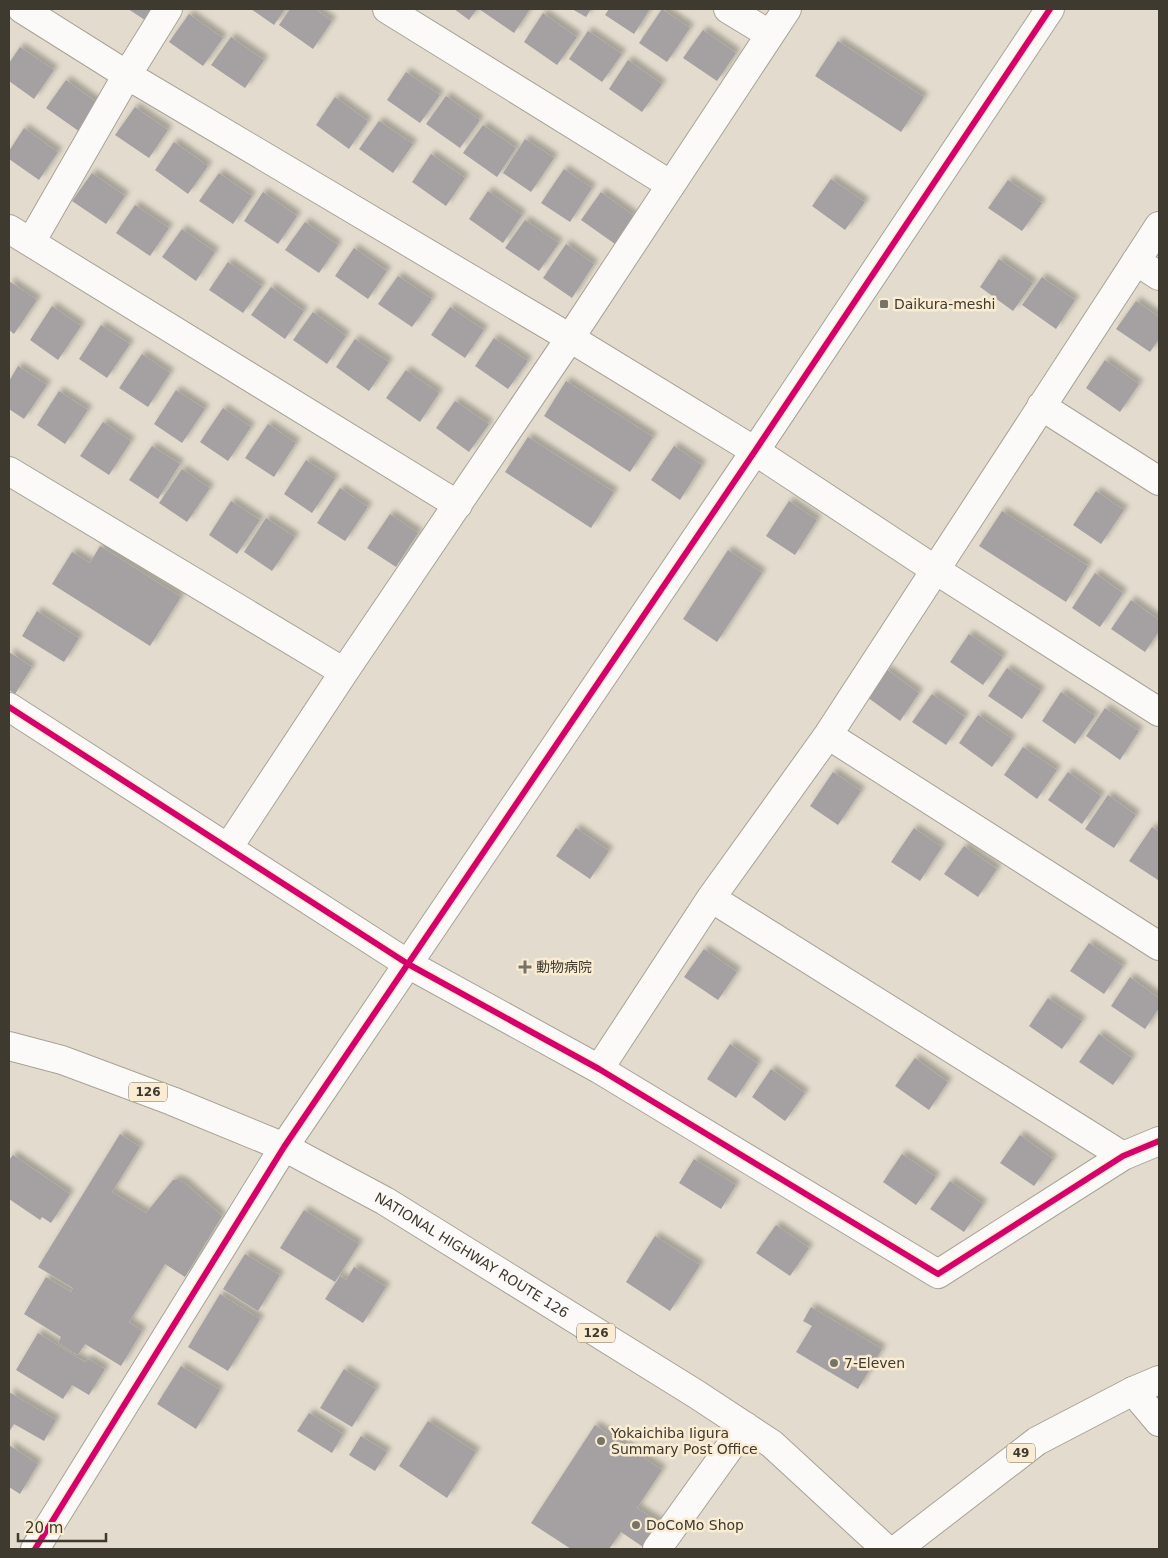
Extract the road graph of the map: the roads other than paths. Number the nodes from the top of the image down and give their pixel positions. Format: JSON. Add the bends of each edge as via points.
{"nodes":[{"id":1,"x":22,"y":9,"type":"edge"},
{"id":2,"x":168,"y":9,"type":"edge"},
{"id":3,"x":387,"y":9,"type":"edge"},
{"id":4,"x":728,"y":9,"type":"edge"},
{"id":5,"x":787,"y":9,"type":"edge"},
{"id":6,"x":1050,"y":9,"type":"edge"},
{"id":7,"x":769,"y":34,"type":"junction"},
{"id":8,"x":128,"y":75,"type":"junction"},
{"id":9,"x":671,"y":185,"type":"junction"},
{"id":10,"x":1159,"y":226,"type":"edge"},
{"id":11,"x":20,"y":235,"type":"edge"},
{"id":12,"x":1136,"y":261,"type":"junction"},
{"id":13,"x":1159,"y":276,"type":"edge"},
{"id":14,"x":570,"y":338,"type":"junction"},
{"id":15,"x":1041,"y":406,"type":"junction"},
{"id":16,"x":755,"y":451,"type":"junction"},
{"id":17,"x":9,"y":471,"type":"edge"},
{"id":18,"x":1159,"y":481,"type":"edge"},
{"id":19,"x":458,"y":505,"type":"junction"},
{"id":20,"x":934,"y":570,"type":"junction"},
{"id":21,"x":344,"y":672,"type":"junction"},
{"id":22,"x":9,"y":707,"type":"edge"},
{"id":23,"x":1159,"y":712,"type":"edge"},
{"id":24,"x":828,"y":735,"type":"junction"},
{"id":25,"x":228,"y":848,"type":"junction"},
{"id":26,"x":711,"y":898,"type":"junction"},
{"id":27,"x":1159,"y":946,"type":"edge"},
{"id":28,"x":408,"y":964,"type":"junction"},
{"id":29,"x":9,"y":1046,"type":"edge"},
{"id":30,"x":600,"y":1069,"type":"junction"},
{"id":31,"x":1159,"y":1141,"type":"edge"},
{"id":32,"x":284,"y":1147,"type":"junction"},
{"id":33,"x":1123,"y":1156,"type":"junction"},
{"id":34,"x":1159,"y":1380,"type":"edge"},
{"id":35,"x":1133,"y":1391,"type":"junction"},
{"id":36,"x":1159,"y":1422,"type":"edge"},
{"id":37,"x":745,"y":1426,"type":"junction"},
{"id":38,"x":35,"y":1549,"type":"edge"},
{"id":39,"x":658,"y":1549,"type":"edge"},
{"id":40,"x":886,"y":1549,"type":"edge"},
{"id":41,"x":897,"y":1549,"type":"edge"}],
"edges":[{"from":1,"to":8,"type":"main road"},
{"from":2,"to":8,"type":"main road"},
{"from":3,"to":9,"type":"main road"},
{"from":4,"to":7,"type":"main road"},
{"from":5,"to":7,"type":"main road"},
{"from":6,"to":16,"type":"main road"},
{"from":7,"to":9,"type":"main road"},
{"from":8,"to":11,"type":"main road"},
{"from":8,"to":14,"type":"main road"},
{"from":9,"to":14,"type":"main road"},
{"from":10,"to":12,"type":"main road"},
{"from":11,"to":19,"type":"main road"},
{"from":12,"to":13,"type":"main road"},
{"from":12,"to":15,"type":"main road"},
{"from":14,"to":16,"type":"main road"},
{"from":14,"to":19,"type":"main road"},
{"from":15,"to":18,"type":"main road"},
{"from":15,"to":20,"type":"main road"},
{"from":16,"to":20,"type":"main road"},
{"from":16,"to":28,"type":"main road"},
{"from":17,"to":21,"type":"main road"},
{"from":19,"to":21,"type":"main road"},
{"from":20,"to":23,"type":"main road"},
{"from":20,"to":24,"type":"main road"},
{"from":21,"to":25,"type":"main road"},
{"from":22,"to":25,"type":"main road"},
{"from":24,"to":26,"type":"main road"},
{"from":24,"to":27,"type":"main road"},
{"from":25,"to":28,"type":"main road"},
{"from":26,"to":30,"type":"main road"},
{"from":26,"to":33,"type":"main road"},
{"from":28,"to":30,"type":"main road"},
{"from":28,"to":32,"type":"main road"},
{"from":29,"to":32,"type":"main road","name":"NATIONAL HIGHWAY ROUTE 126","number":"126","via":[[62,1060]]},
{"from":30,"to":33,"type":"main road","via":[[938,1274]]},
{"from":31,"to":33,"type":"main road"},
{"from":32,"to":37,"type":"main road","name":"NATIONAL HIGHWAY ROUTE 126","number":"126","via":[[385,1201]]},
{"from":32,"to":38,"type":"main road"},
{"from":34,"to":35,"type":"main road","number":"49"},
{"from":35,"to":36,"type":"main road"},
{"from":35,"to":41,"type":"main road","number":"49","via":[[1037,1441]]},
{"from":37,"to":39,"type":"main road"},
{"from":37,"to":40,"type":"main road","name":"NATIONAL HIGHWAY ROUTE 126","number":"126","via":[[772,1444]]}]}
